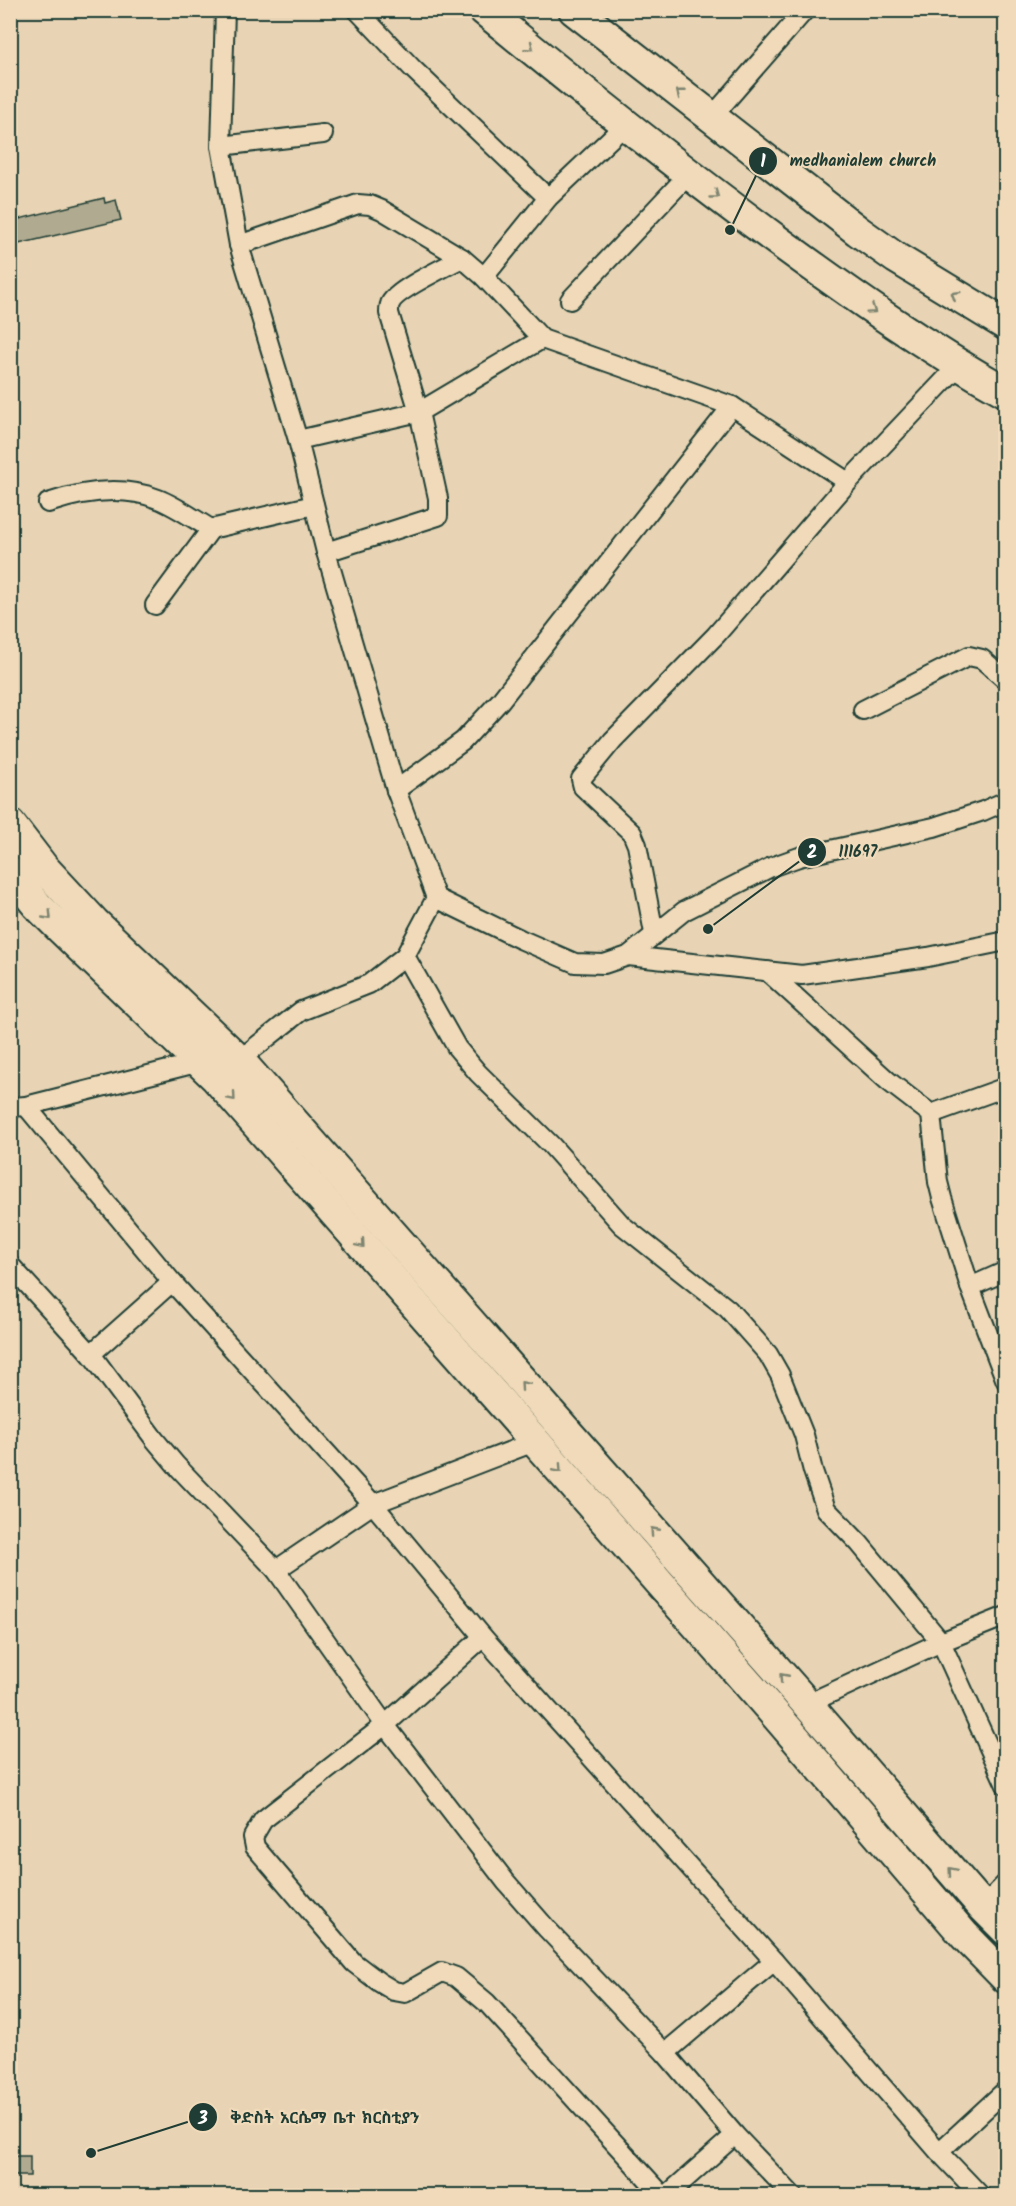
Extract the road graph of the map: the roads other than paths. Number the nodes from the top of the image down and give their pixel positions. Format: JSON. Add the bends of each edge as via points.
{"nodes":[{"id":1,"x":225,"y":10,"type":"edge"},
{"id":2,"x":357,"y":10,"type":"edge"},
{"id":3,"x":484,"y":10,"type":"edge"},
{"id":4,"x":574,"y":10,"type":"edge"},
{"id":5,"x":802,"y":12,"type":"edge"},
{"id":6,"x":712,"y":117,"type":"junction"},
{"id":7,"x":626,"y":124,"type":"junction"},
{"id":8,"x":323,"y":134,"type":"dead end"},
{"id":9,"x":221,"y":146,"type":"junction"},
{"id":10,"x":688,"y":175,"type":"junction"},
{"id":11,"x":548,"y":198,"type":"junction"},
{"id":12,"x":239,"y":245,"type":"junction"},
{"id":13,"x":462,"y":258,"type":"junction"},
{"id":14,"x":484,"y":277,"type":"junction"},
{"id":15,"x":570,"y":300,"type":"dead end"},
{"id":16,"x":1005,"y":326,"type":"edge"},
{"id":17,"x":542,"y":339,"type":"junction"},
{"id":18,"x":958,"y":366,"type":"junction"},
{"id":19,"x":1005,"y":392,"type":"edge"},
{"id":20,"x":732,"y":406,"type":"junction"},
{"id":21,"x":418,"y":412,"type":"junction"},
{"id":22,"x":298,"y":440,"type":"junction"},
{"id":23,"x":848,"y":482,"type":"junction"},
{"id":24,"x":48,"y":503,"type":"dead end"},
{"id":25,"x":314,"y":505,"type":"junction"},
{"id":26,"x":211,"y":529,"type":"junction"},
{"id":27,"x":326,"y":552,"type":"junction"},
{"id":28,"x":156,"y":605,"type":"dead end"},
{"id":29,"x":1005,"y":681,"type":"edge"},
{"id":30,"x":863,"y":710,"type":"dead end"},
{"id":31,"x":396,"y":790,"type":"junction"},
{"id":32,"x":1005,"y":801,"type":"edge"},
{"id":33,"x":10,"y":824,"type":"edge"},
{"id":34,"x":10,"y":872,"type":"edge"},
{"id":35,"x":436,"y":898,"type":"junction"},
{"id":36,"x":654,"y":933,"type":"junction"},
{"id":37,"x":1005,"y":941,"type":"edge"},
{"id":38,"x":405,"y":956,"type":"junction"},
{"id":39,"x":628,"y":956,"type":"junction"},
{"id":40,"x":766,"y":971,"type":"junction"},
{"id":41,"x":239,"y":1060,"type":"junction"},
{"id":42,"x":200,"y":1062,"type":"junction"},
{"id":43,"x":1005,"y":1087,"type":"edge"},
{"id":44,"x":18,"y":1106,"type":"edge"},
{"id":45,"x":931,"y":1114,"type":"junction"},
{"id":46,"x":10,"y":1265,"type":"edge"},
{"id":47,"x":1005,"y":1270,"type":"edge"},
{"id":48,"x":172,"y":1281,"type":"junction"},
{"id":49,"x":970,"y":1287,"type":"junction"},
{"id":50,"x":91,"y":1354,"type":"junction"},
{"id":51,"x":1005,"y":1381,"type":"edge"},
{"id":52,"x":534,"y":1442,"type":"junction"},
{"id":53,"x":373,"y":1504,"type":"junction"},
{"id":54,"x":276,"y":1570,"type":"junction"},
{"id":55,"x":1005,"y":1616,"type":"edge"},
{"id":56,"x":483,"y":1637,"type":"junction"},
{"id":57,"x":941,"y":1642,"type":"junction"},
{"id":58,"x":807,"y":1704,"type":"junction"},
{"id":59,"x":386,"y":1725,"type":"junction"},
{"id":60,"x":1005,"y":1785,"type":"edge"},
{"id":61,"x":1005,"y":1883,"type":"edge"},
{"id":62,"x":983,"y":1907,"type":"junction"},
{"id":63,"x":1005,"y":1930,"type":"edge"},
{"id":64,"x":774,"y":1961,"type":"junction"},
{"id":65,"x":1005,"y":1978,"type":"edge"},
{"id":66,"x":665,"y":2053,"type":"junction"},
{"id":67,"x":1005,"y":2090,"type":"edge"},
{"id":68,"x":735,"y":2135,"type":"junction"},
{"id":69,"x":939,"y":2152,"type":"junction"},
{"id":70,"x":664,"y":2196,"type":"edge"},
{"id":71,"x":793,"y":2196,"type":"edge"},
{"id":72,"x":981,"y":2196,"type":"edge"}],
"edges":[{"from":1,"to":9,"type":"street"},
{"from":2,"to":11,"type":"street"},
{"from":3,"to":7,"type":"main road","one_way":true},
{"from":6,"to":4,"type":"main road","one_way":true},
{"from":5,"to":6,"type":"street"},
{"from":16,"to":6,"type":"main road","one_way":true,"via":[[896,258]]},
{"from":7,"to":10,"type":"main road"},
{"from":7,"to":11,"type":"street"},
{"from":8,"to":9,"type":"street"},
{"from":9,"to":12,"type":"street"},
{"from":10,"to":15,"type":"street"},
{"from":10,"to":18,"type":"main road","one_way":true,"via":[[857,299]]},
{"from":11,"to":14,"type":"street"},
{"from":12,"to":13,"type":"street","via":[[358,204],[382,210]]},
{"from":12,"to":22,"type":"street"},
{"from":13,"to":14,"type":"street"},
{"from":13,"to":21,"type":"street","via":[[405,289],[389,304]]},
{"from":14,"to":17,"type":"street"},
{"from":17,"to":20,"type":"street"},
{"from":17,"to":21,"type":"street"},
{"from":18,"to":19,"type":"main road"},
{"from":18,"to":23,"type":"street"},
{"from":20,"to":23,"type":"street"},
{"from":20,"to":31,"type":"street","via":[[500,701],[464,741]]},
{"from":21,"to":22,"type":"street"},
{"from":21,"to":27,"type":"street","via":[[438,498],[438,516]]},
{"from":22,"to":25,"type":"street"},
{"from":23,"to":36,"type":"street","via":[[716,635],[613,740],[582,779],[583,788],[635,839]]},
{"from":24,"to":26,"type":"street","via":[[77,493],[134,491],[159,499]]},
{"from":25,"to":26,"type":"street"},
{"from":25,"to":27,"type":"street"},
{"from":26,"to":28,"type":"street"},
{"from":27,"to":31,"type":"street"},
{"from":29,"to":30,"type":"street","via":[[982,659],[969,656]]},
{"from":31,"to":35,"type":"street"},
{"from":32,"to":36,"type":"street","via":[[934,827],[799,857],[771,867],[684,911]]},
{"from":33,"to":41,"type":"main road","via":[[94,922]]},
{"from":34,"to":42,"type":"main road","one_way":true,"via":[[60,928]]},
{"from":35,"to":38,"type":"street"},
{"from":35,"to":39,"type":"street","via":[[575,963],[604,964]]},
{"from":36,"to":39,"type":"street"},
{"from":37,"to":40,"type":"street","via":[[824,973]]},
{"from":38,"to":41,"type":"street","via":[[369,984],[301,1011]]},
{"from":38,"to":57,"type":"street","via":[[458,1048],[478,1073],[551,1145],[622,1225],[728,1309],[768,1354],[804,1435],[826,1509]]},
{"from":39,"to":40,"type":"street"},
{"from":40,"to":45,"type":"street","via":[[888,1081]]},
{"from":58,"to":41,"type":"main road","one_way":true},
{"from":42,"to":44,"type":"street"},
{"from":42,"to":52,"type":"main road","one_way":true},
{"from":43,"to":45,"type":"street"},
{"from":44,"to":48,"type":"street"},
{"from":45,"to":49,"type":"street","via":[[938,1182]]},
{"from":46,"to":50,"type":"street"},
{"from":47,"to":49,"type":"street"},
{"from":48,"to":50,"type":"street"},
{"from":48,"to":53,"type":"street"},
{"from":49,"to":51,"type":"street"},
{"from":50,"to":54,"type":"street","via":[[162,1449]]},
{"from":52,"to":53,"type":"street"},
{"from":52,"to":65,"type":"main road","one_way":true},
{"from":53,"to":54,"type":"street"},
{"from":53,"to":56,"type":"street"},
{"from":54,"to":59,"type":"street"},
{"from":55,"to":57,"type":"street"},
{"from":56,"to":59,"type":"street"},
{"from":56,"to":64,"type":"street"},
{"from":57,"to":58,"type":"street"},
{"from":57,"to":60,"type":"street"},
{"from":62,"to":58,"type":"main road","one_way":true},
{"from":59,"to":66,"type":"street","via":[[506,1882]]},
{"from":59,"to":70,"type":"street","via":[[263,1820],[253,1837],[255,1847],[354,1963],[379,1982],[405,1993],[442,1972],[456,1977],[487,2003]]},
{"from":61,"to":62,"type":"street"},
{"from":62,"to":63,"type":"main road"},
{"from":64,"to":66,"type":"street"},
{"from":64,"to":69,"type":"street"},
{"from":66,"to":68,"type":"street"},
{"from":67,"to":69,"type":"street"},
{"from":68,"to":70,"type":"street"},
{"from":68,"to":71,"type":"street"},
{"from":69,"to":72,"type":"street"}]}
